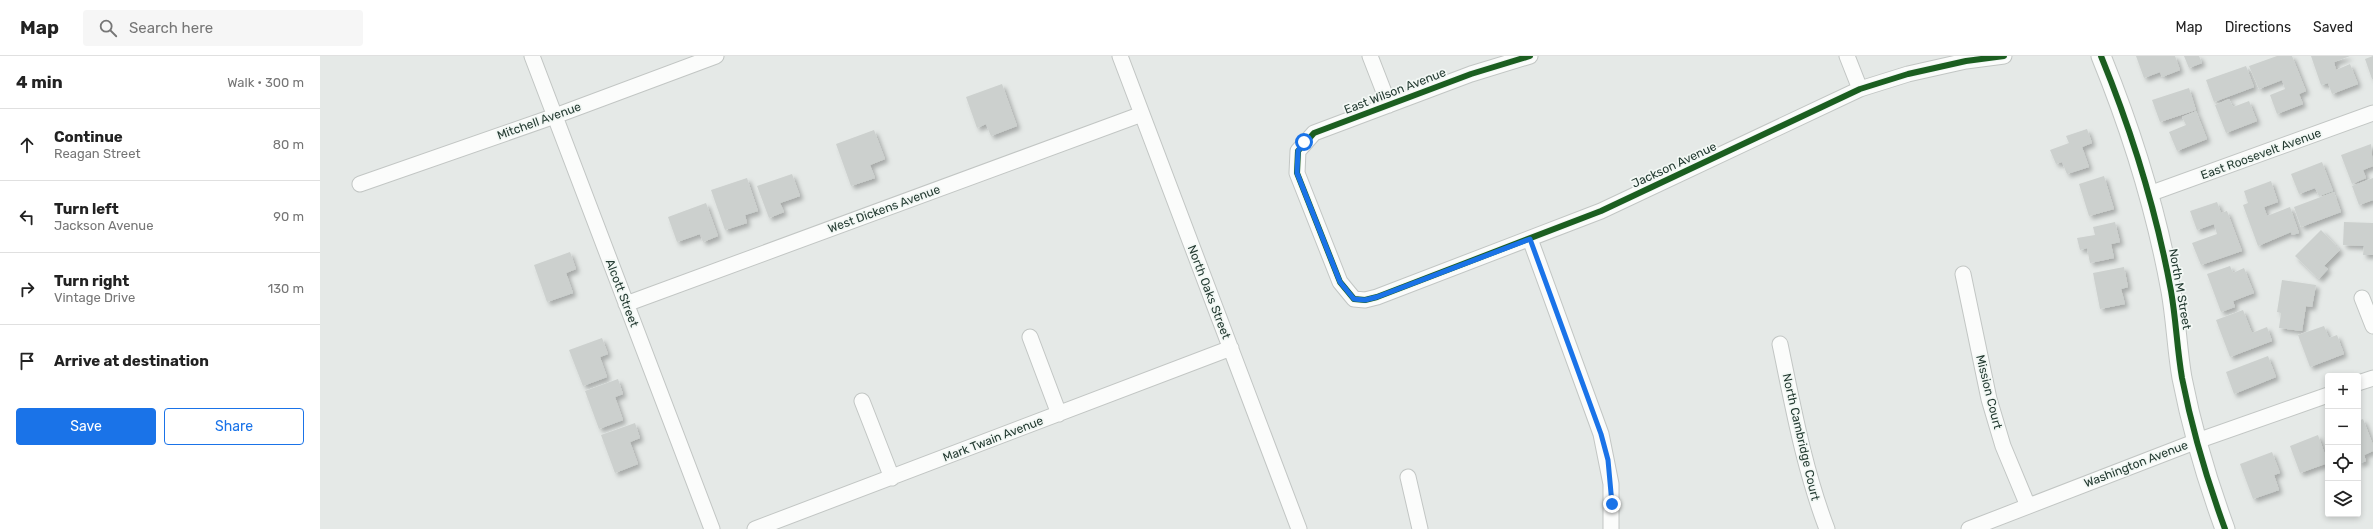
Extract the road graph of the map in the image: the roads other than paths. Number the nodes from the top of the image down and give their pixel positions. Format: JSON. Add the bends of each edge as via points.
{"nodes":[{"id":1,"x":532,"y":56,"type":"edge"},
{"id":2,"x":716,"y":56,"type":"edge"},
{"id":3,"x":1120,"y":56,"type":"edge"},
{"id":4,"x":1370,"y":56,"type":"edge"},
{"id":5,"x":1530,"y":56,"type":"edge"},
{"id":6,"x":1847,"y":56,"type":"edge"},
{"id":7,"x":2004,"y":56,"type":"edge"},
{"id":8,"x":2101,"y":56,"type":"edge"},
{"id":9,"x":1860,"y":89,"type":"junction"},
{"id":10,"x":1389,"y":105,"type":"junction"},
{"id":11,"x":2373,"y":113,"type":"edge"},
{"id":12,"x":1142,"y":114,"type":"junction"},
{"id":13,"x":555,"y":116,"type":"junction"},
{"id":14,"x":360,"y":184,"type":"dead end"},
{"id":15,"x":2149,"y":194,"type":"junction"},
{"id":16,"x":1530,"y":239,"type":"junction"},
{"id":17,"x":1963,"y":274,"type":"dead end"},
{"id":18,"x":2362,"y":298,"type":"dead end"},
{"id":19,"x":1354,"y":299,"type":"joint"},
{"id":20,"x":626,"y":304,"type":"junction"},
{"id":21,"x":2373,"y":326,"type":"edge"},
{"id":22,"x":1030,"y":337,"type":"dead end"},
{"id":23,"x":1780,"y":344,"type":"dead end"},
{"id":24,"x":1231,"y":348,"type":"junction"},
{"id":25,"x":2373,"y":378,"type":"edge"},
{"id":26,"x":2361,"y":382,"type":"edge"},
{"id":27,"x":2325,"y":396,"type":"edge"},
{"id":28,"x":862,"y":401,"type":"dead end"},
{"id":29,"x":1059,"y":414,"type":"junction"},
{"id":30,"x":2197,"y":441,"type":"junction"},
{"id":31,"x":1408,"y":477,"type":"dead end"},
{"id":32,"x":892,"y":478,"type":"junction"},
{"id":33,"x":2028,"y":506,"type":"junction"},
{"id":34,"x":712,"y":529,"type":"edge"},
{"id":35,"x":755,"y":529,"type":"edge"},
{"id":36,"x":1299,"y":529,"type":"edge"},
{"id":37,"x":1420,"y":529,"type":"edge"},
{"id":38,"x":1611,"y":529,"type":"edge"},
{"id":39,"x":1827,"y":529,"type":"edge"},
{"id":40,"x":1969,"y":529,"type":"edge"},
{"id":41,"x":2225,"y":529,"type":"edge"}],
"edges":[{"from":1,"to":13,"type":"street","name":"Alcott Street"},
{"from":2,"to":13,"type":"street","name":"Mitchell Avenue"},
{"from":3,"to":12,"type":"street","name":"North Oaks Street"},
{"from":4,"to":10,"type":"street"},
{"from":5,"to":10,"type":"street","name":"East Wilson Avenue","via":[[1471,74]]},
{"from":6,"to":9,"type":"street"},
{"from":7,"to":9,"type":"street","name":"Jackson Avenue","via":[[1966,61],[1908,74]]},
{"from":8,"to":15,"type":"street","name":"North M Street","via":[[2134,140]]},
{"from":9,"to":16,"type":"street","name":"Jackson Avenue","via":[[1614,206]]},
{"from":10,"to":19,"type":"street","name":"East Wilson Avenue","via":[[1314,133],[1298,151],[1297,173],[1340,282]]},
{"from":11,"to":15,"type":"street","name":"East Roosevelt Avenue"},
{"from":12,"to":20,"type":"street","name":"West Dickens Avenue"},
{"from":12,"to":24,"type":"street","name":"North Oaks Street"},
{"from":13,"to":14,"type":"street","name":"Mitchell Avenue"},
{"from":13,"to":20,"type":"street","name":"Alcott Street"},
{"from":15,"to":30,"type":"street","name":"North M Street","via":[[2171,291],[2182,377]]},
{"from":16,"to":19,"type":"street","name":"Jackson Avenue","via":[[1377,297]]},
{"from":16,"to":38,"type":"street","via":[[1601,434],[1612,484]]},
{"from":17,"to":33,"type":"street","name":"Mission Court","via":[[1989,399],[2003,446]]},
{"from":18,"to":21,"type":"street"},
{"from":20,"to":34,"type":"street","name":"Alcott Street"},
{"from":22,"to":29,"type":"street"},
{"from":23,"to":39,"type":"street","name":"North Cambridge Court","via":[[1809,478]]},
{"from":24,"to":29,"type":"street","name":"Mark Twain Avenue"},
{"from":24,"to":36,"type":"street","name":"North Oaks Street"},
{"from":25,"to":26,"type":"street"},
{"from":27,"to":30,"type":"street","name":"Washington Avenue"},
{"from":28,"to":32,"type":"street"},
{"from":29,"to":32,"type":"street","name":"Mark Twain Avenue"},
{"from":30,"to":33,"type":"street","name":"Washington Avenue"},
{"from":30,"to":41,"type":"street","name":"North M Street"},
{"from":31,"to":37,"type":"street"},
{"from":32,"to":35,"type":"street","name":"Mark Twain Avenue"},
{"from":33,"to":40,"type":"street","name":"Washington Avenue"}]}
